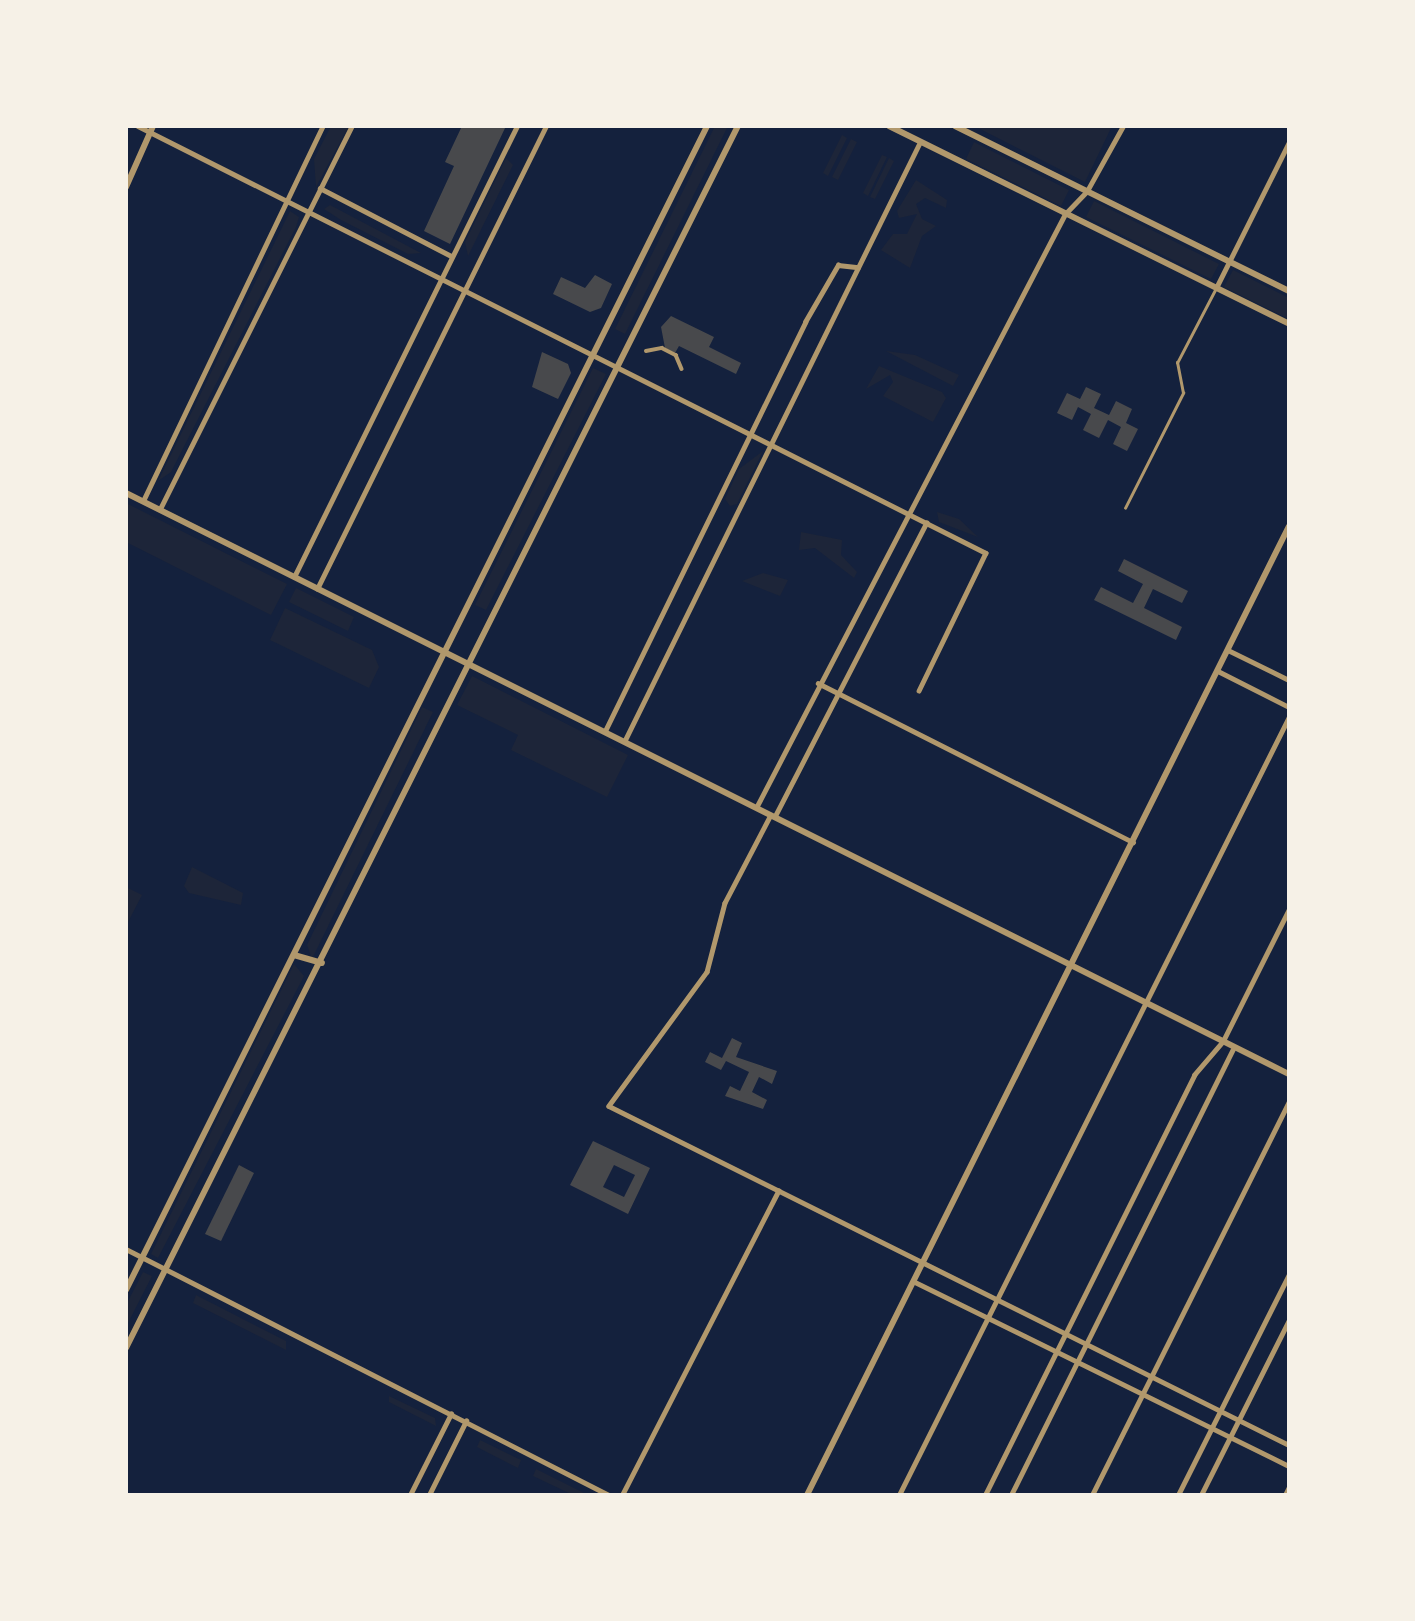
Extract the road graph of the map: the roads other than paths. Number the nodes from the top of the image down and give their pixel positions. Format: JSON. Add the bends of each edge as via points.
{"nodes":[{"id":1,"x":138,"y":126,"type":"edge"},
{"id":2,"x":323,"y":126,"type":"edge"},
{"id":3,"x":352,"y":126,"type":"edge"},
{"id":4,"x":517,"y":126,"type":"edge"},
{"id":5,"x":546,"y":126,"type":"edge"},
{"id":6,"x":707,"y":126,"type":"edge"},
{"id":7,"x":738,"y":126,"type":"edge"},
{"id":8,"x":890,"y":126,"type":"edge"},
{"id":9,"x":955,"y":126,"type":"edge"},
{"id":10,"x":1123,"y":126,"type":"edge"},
{"id":11,"x":152,"y":129,"type":"edge"},
{"id":12,"x":920,"y":142,"type":"junction"},
{"id":13,"x":1289,"y":142,"type":"edge"},
{"id":14,"x":126,"y":187,"type":"edge"},
{"id":15,"x":320,"y":188,"type":"junction"},
{"id":16,"x":1087,"y":191,"type":"junction"},
{"id":17,"x":288,"y":196,"type":"junction"},
{"id":18,"x":310,"y":209,"type":"junction"},
{"id":19,"x":1065,"y":214,"type":"junction"},
{"id":20,"x":451,"y":256,"type":"junction"},
{"id":21,"x":1227,"y":260,"type":"junction"},
{"id":22,"x":858,"y":267,"type":"junction"},
{"id":23,"x":440,"y":278,"type":"junction"},
{"id":24,"x":1216,"y":288,"type":"junction"},
{"id":25,"x":464,"y":290,"type":"junction"},
{"id":26,"x":1289,"y":290,"type":"edge"},
{"id":27,"x":1289,"y":324,"type":"edge"},
{"id":28,"x":646,"y":351,"type":"dead end"},
{"id":29,"x":594,"y":356,"type":"junction"},
{"id":30,"x":618,"y":368,"type":"junction"},
{"id":31,"x":682,"y":369,"type":"dead end"},
{"id":32,"x":749,"y":433,"type":"junction"},
{"id":33,"x":772,"y":446,"type":"junction"},
{"id":34,"x":126,"y":492,"type":"edge"},
{"id":35,"x":144,"y":501,"type":"junction"},
{"id":36,"x":1125,"y":508,"type":"dead end"},
{"id":37,"x":160,"y":509,"type":"junction"},
{"id":38,"x":906,"y":513,"type":"junction"},
{"id":39,"x":926,"y":523,"type":"junction"},
{"id":40,"x":1289,"y":526,"type":"edge"},
{"id":41,"x":294,"y":578,"type":"junction"},
{"id":42,"x":317,"y":589,"type":"junction"},
{"id":43,"x":1228,"y":650,"type":"junction"},
{"id":44,"x":445,"y":652,"type":"junction"},
{"id":45,"x":472,"y":665,"type":"junction"},
{"id":46,"x":1218,"y":671,"type":"junction"},
{"id":47,"x":1289,"y":680,"type":"edge"},
{"id":48,"x":818,"y":683,"type":"junction"},
{"id":49,"x":919,"y":691,"type":"dead end"},
{"id":50,"x":838,"y":693,"type":"junction"},
{"id":51,"x":1289,"y":707,"type":"edge"},
{"id":52,"x":1289,"y":717,"type":"edge"},
{"id":53,"x":606,"y":731,"type":"junction"},
{"id":54,"x":625,"y":740,"type":"junction"},
{"id":55,"x":757,"y":806,"type":"junction"},
{"id":56,"x":773,"y":815,"type":"junction"},
{"id":57,"x":1133,"y":842,"type":"junction"},
{"id":58,"x":1289,"y":909,"type":"edge"},
{"id":59,"x":294,"y":955,"type":"junction"},
{"id":60,"x":322,"y":963,"type":"junction"},
{"id":61,"x":1071,"y":964,"type":"junction"},
{"id":62,"x":1150,"y":1003,"type":"junction"},
{"id":63,"x":1223,"y":1041,"type":"junction"},
{"id":64,"x":1235,"y":1046,"type":"junction"},
{"id":65,"x":1289,"y":1074,"type":"edge"},
{"id":66,"x":1289,"y":1102,"type":"edge"},
{"id":67,"x":778,"y":1191,"type":"junction"},
{"id":68,"x":126,"y":1249,"type":"edge"},
{"id":69,"x":143,"y":1257,"type":"junction"},
{"id":70,"x":921,"y":1264,"type":"junction"},
{"id":71,"x":166,"y":1268,"type":"junction"},
{"id":72,"x":1289,"y":1274,"type":"edge"},
{"id":73,"x":913,"y":1281,"type":"junction"},
{"id":74,"x":126,"y":1290,"type":"edge"},
{"id":75,"x":997,"y":1302,"type":"junction"},
{"id":76,"x":988,"y":1319,"type":"junction"},
{"id":77,"x":1289,"y":1320,"type":"edge"},
{"id":78,"x":1068,"y":1335,"type":"junction"},
{"id":79,"x":1088,"y":1344,"type":"junction"},
{"id":80,"x":126,"y":1348,"type":"edge"},
{"id":81,"x":1058,"y":1354,"type":"junction"},
{"id":82,"x":1079,"y":1363,"type":"junction"},
{"id":83,"x":1154,"y":1377,"type":"junction"},
{"id":84,"x":1144,"y":1394,"type":"junction"},
{"id":85,"x":1220,"y":1410,"type":"junction"},
{"id":86,"x":451,"y":1414,"type":"junction"},
{"id":87,"x":1239,"y":1420,"type":"junction"},
{"id":88,"x":466,"y":1421,"type":"junction"},
{"id":89,"x":1213,"y":1427,"type":"junction"},
{"id":90,"x":1231,"y":1436,"type":"junction"},
{"id":91,"x":1289,"y":1445,"type":"edge"},
{"id":92,"x":1289,"y":1466,"type":"edge"},
{"id":93,"x":1289,"y":1487,"type":"edge"},
{"id":94,"x":410,"y":1495,"type":"edge"},
{"id":95,"x":429,"y":1495,"type":"edge"},
{"id":96,"x":609,"y":1495,"type":"edge"},
{"id":97,"x":622,"y":1495,"type":"edge"},
{"id":98,"x":807,"y":1495,"type":"edge"},
{"id":99,"x":899,"y":1495,"type":"edge"},
{"id":100,"x":985,"y":1495,"type":"edge"},
{"id":101,"x":1011,"y":1495,"type":"edge"},
{"id":102,"x":1092,"y":1495,"type":"edge"},
{"id":103,"x":1178,"y":1495,"type":"edge"},
{"id":104,"x":1201,"y":1495,"type":"edge"},
{"id":105,"x":1285,"y":1495,"type":"edge"}],
"edges":[{"from":1,"to":11,"type":"street"},
{"from":2,"to":17,"type":"street"},
{"from":3,"to":15,"type":"street"},
{"from":4,"to":20,"type":"street"},
{"from":5,"to":25,"type":"street"},
{"from":6,"to":29,"type":"street"},
{"from":7,"to":30,"type":"street"},
{"from":8,"to":12,"type":"street"},
{"from":9,"to":16,"type":"street"},
{"from":10,"to":16,"type":"street"},
{"from":11,"to":14,"type":"street"},
{"from":11,"to":17,"type":"street"},
{"from":12,"to":19,"type":"street"},
{"from":12,"to":22,"type":"street"},
{"from":13,"to":21,"type":"street"},
{"from":15,"to":18,"type":"street"},
{"from":15,"to":20,"type":"street"},
{"from":16,"to":19,"type":"street"},
{"from":16,"to":21,"type":"street"},
{"from":17,"to":18,"type":"street"},
{"from":17,"to":35,"type":"street"},
{"from":18,"to":23,"type":"street"},
{"from":18,"to":37,"type":"street"},
{"from":19,"to":24,"type":"street"},
{"from":19,"to":38,"type":"street"},
{"from":20,"to":23,"type":"street"},
{"from":21,"to":24,"type":"street"},
{"from":21,"to":26,"type":"street"},
{"from":22,"to":32,"type":"street","via":[[838,265]]},
{"from":22,"to":33,"type":"street"},
{"from":23,"to":25,"type":"street"},
{"from":23,"to":41,"type":"street"},
{"from":24,"to":27,"type":"street"},
{"from":24,"to":36,"type":"lane","via":[[1177,363],[1183,393]]},
{"from":25,"to":29,"type":"street"},
{"from":25,"to":42,"type":"street"},
{"from":28,"to":31,"type":"street","via":[[662,348],[676,355]]},
{"from":29,"to":30,"type":"street"},
{"from":29,"to":44,"type":"street"},
{"from":30,"to":32,"type":"street"},
{"from":30,"to":45,"type":"street"},
{"from":32,"to":33,"type":"street"},
{"from":32,"to":53,"type":"street"},
{"from":33,"to":38,"type":"street"},
{"from":33,"to":54,"type":"street"},
{"from":34,"to":35,"type":"street"},
{"from":35,"to":37,"type":"street"},
{"from":37,"to":41,"type":"street"},
{"from":38,"to":39,"type":"street"},
{"from":38,"to":48,"type":"street"},
{"from":39,"to":49,"type":"street","via":[[986,553]]},
{"from":39,"to":50,"type":"street"},
{"from":40,"to":43,"type":"street"},
{"from":41,"to":42,"type":"street"},
{"from":42,"to":44,"type":"street"},
{"from":43,"to":46,"type":"street"},
{"from":43,"to":47,"type":"street"},
{"from":44,"to":45,"type":"street"},
{"from":44,"to":59,"type":"street"},
{"from":45,"to":53,"type":"street"},
{"from":45,"to":60,"type":"street"},
{"from":46,"to":51,"type":"street"},
{"from":46,"to":57,"type":"street"},
{"from":48,"to":50,"type":"street"},
{"from":48,"to":55,"type":"street"},
{"from":50,"to":56,"type":"street"},
{"from":50,"to":57,"type":"street"},
{"from":52,"to":62,"type":"street"},
{"from":53,"to":54,"type":"street"},
{"from":54,"to":55,"type":"street"},
{"from":55,"to":56,"type":"street"},
{"from":56,"to":61,"type":"street"},
{"from":56,"to":67,"type":"street","via":[[725,903],[707,972],[609,1107]]},
{"from":57,"to":61,"type":"street"},
{"from":58,"to":63,"type":"street"},
{"from":59,"to":60,"type":"street"},
{"from":59,"to":69,"type":"street"},
{"from":60,"to":71,"type":"street"},
{"from":61,"to":62,"type":"street"},
{"from":61,"to":70,"type":"street"},
{"from":62,"to":63,"type":"street"},
{"from":62,"to":75,"type":"street"},
{"from":63,"to":64,"type":"street"},
{"from":63,"to":78,"type":"street","via":[[1194,1075]]},
{"from":64,"to":65,"type":"street"},
{"from":64,"to":79,"type":"street"},
{"from":66,"to":83,"type":"street"},
{"from":67,"to":70,"type":"street"},
{"from":67,"to":97,"type":"street"},
{"from":68,"to":69,"type":"street"},
{"from":69,"to":71,"type":"street"},
{"from":69,"to":74,"type":"street"},
{"from":70,"to":73,"type":"street"},
{"from":70,"to":75,"type":"street"},
{"from":71,"to":80,"type":"street"},
{"from":71,"to":86,"type":"street"},
{"from":72,"to":85,"type":"street"},
{"from":73,"to":76,"type":"street"},
{"from":73,"to":98,"type":"street"},
{"from":75,"to":76,"type":"street"},
{"from":75,"to":78,"type":"street"},
{"from":76,"to":81,"type":"street"},
{"from":76,"to":99,"type":"street"},
{"from":77,"to":87,"type":"street"},
{"from":78,"to":79,"type":"street"},
{"from":78,"to":81,"type":"street"},
{"from":79,"to":82,"type":"street"},
{"from":79,"to":83,"type":"street"},
{"from":81,"to":82,"type":"street"},
{"from":81,"to":100,"type":"street"},
{"from":82,"to":84,"type":"street"},
{"from":82,"to":101,"type":"street"},
{"from":83,"to":84,"type":"street"},
{"from":83,"to":85,"type":"street"},
{"from":84,"to":89,"type":"street"},
{"from":84,"to":102,"type":"street"},
{"from":85,"to":87,"type":"street"},
{"from":85,"to":89,"type":"street"},
{"from":86,"to":88,"type":"street"},
{"from":86,"to":94,"type":"street"},
{"from":87,"to":90,"type":"street"},
{"from":87,"to":91,"type":"street"},
{"from":88,"to":95,"type":"street"},
{"from":88,"to":96,"type":"street"},
{"from":89,"to":90,"type":"street"},
{"from":89,"to":103,"type":"street"},
{"from":90,"to":92,"type":"street"},
{"from":90,"to":104,"type":"street"},
{"from":93,"to":105,"type":"street"}]}
